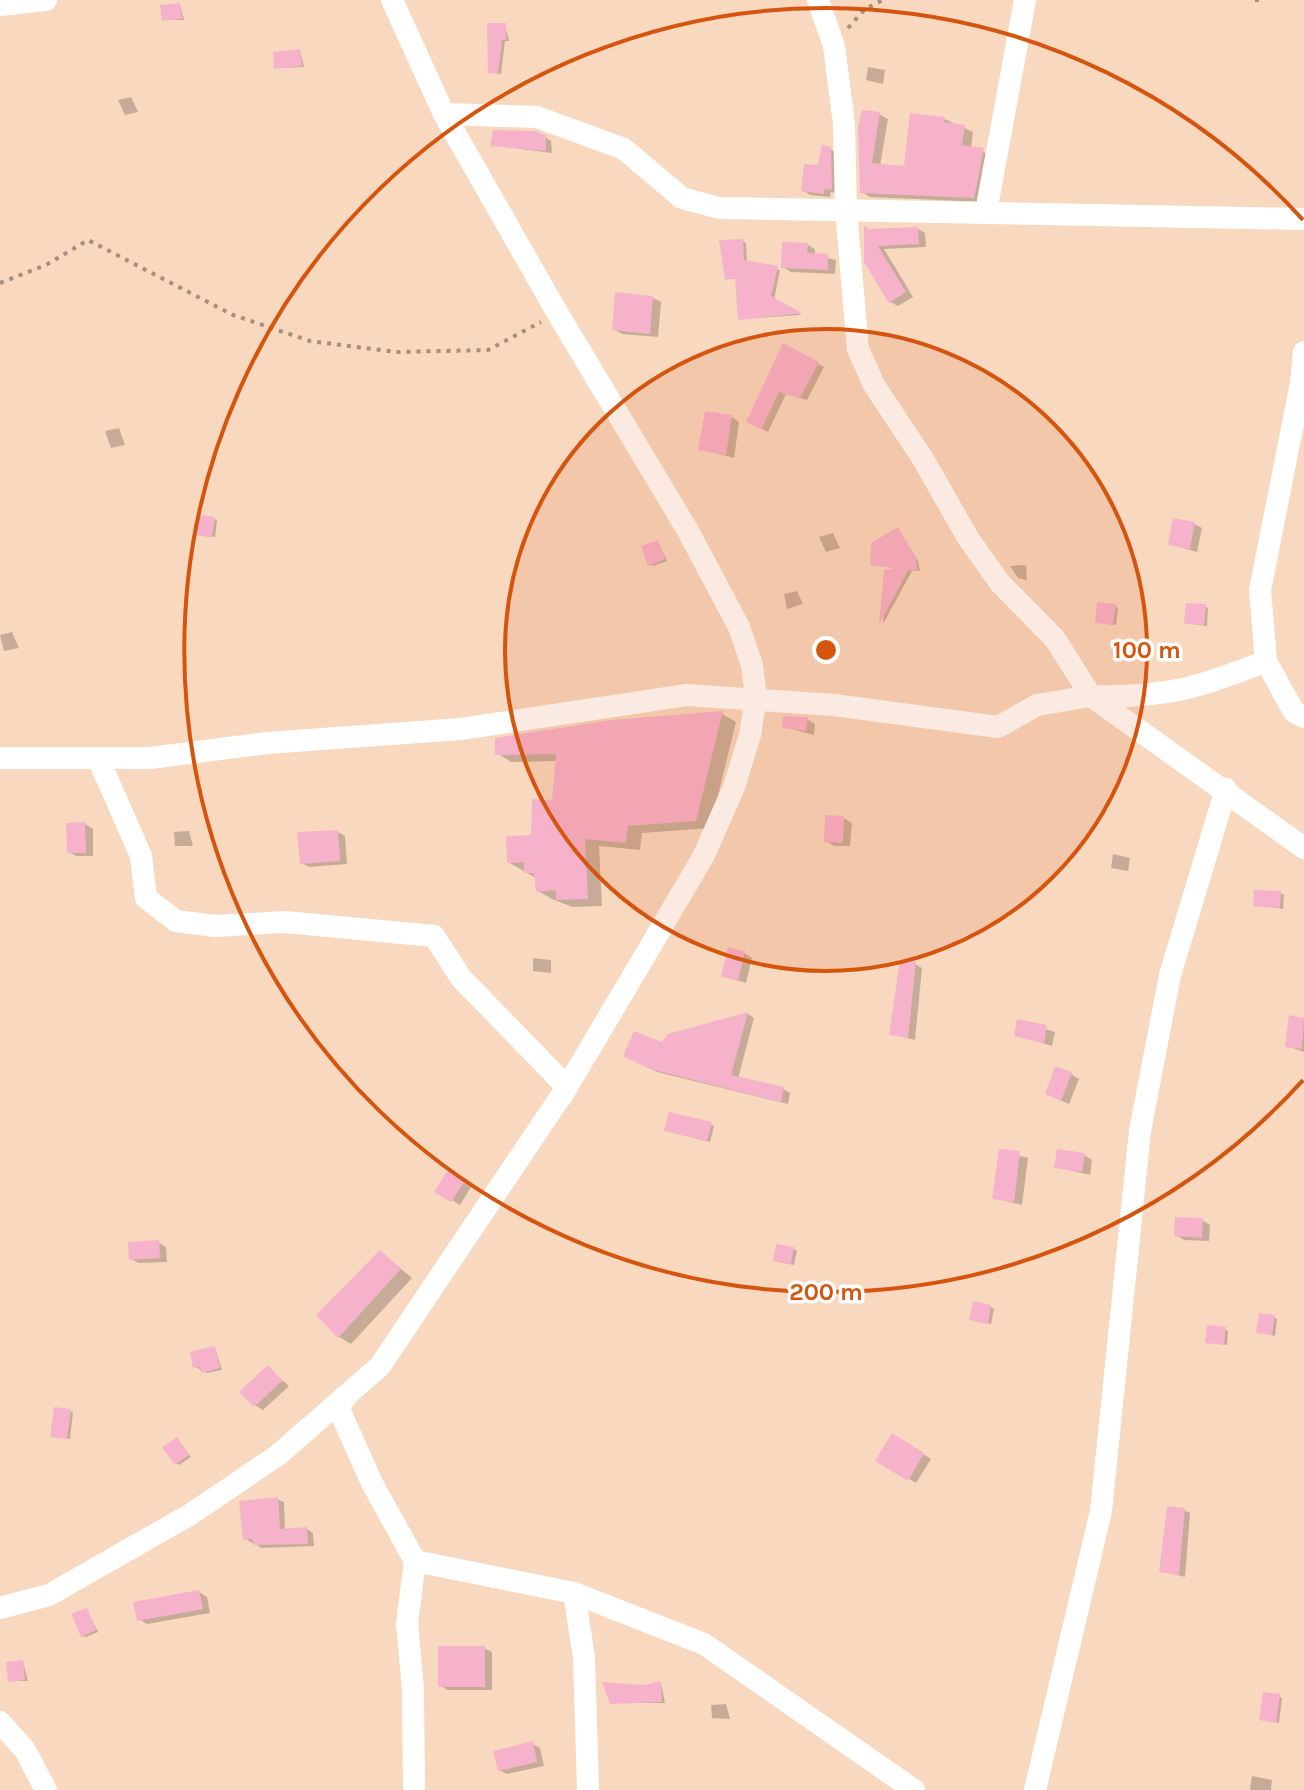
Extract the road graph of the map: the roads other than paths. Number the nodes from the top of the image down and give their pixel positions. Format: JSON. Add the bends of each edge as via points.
{"nodes":[{"id":1,"x":46,"y":0,"type":"edge"},
{"id":2,"x":392,"y":0,"type":"edge"},
{"id":3,"x":818,"y":0,"type":"edge"},
{"id":4,"x":1025,"y":0,"type":"edge"},
{"id":5,"x":0,"y":5,"type":"edge"},
{"id":6,"x":444,"y":114,"type":"junction"},
{"id":7,"x":846,"y":211,"type":"junction"},
{"id":8,"x":986,"y":212,"type":"junction"},
{"id":9,"x":1304,"y":219,"type":"edge"},
{"id":10,"x":1304,"y":352,"type":"edge"},
{"id":11,"x":1266,"y":661,"type":"junction"},
{"id":12,"x":1091,"y":696,"type":"junction"},
{"id":13,"x":756,"y":697,"type":"junction"},
{"id":14,"x":1304,"y":717,"type":"edge"},
{"id":15,"x":0,"y":758,"type":"edge"},
{"id":16,"x":98,"y":758,"type":"junction"},
{"id":17,"x":1226,"y":789,"type":"junction"},
{"id":18,"x":1304,"y":848,"type":"edge"},
{"id":19,"x":567,"y":1087,"type":"junction"},
{"id":20,"x":415,"y":1561,"type":"junction"},
{"id":21,"x":574,"y":1593,"type":"junction"},
{"id":22,"x":0,"y":1608,"type":"edge"},
{"id":23,"x":0,"y":1722,"type":"edge"},
{"id":24,"x":46,"y":1790,"type":"edge"},
{"id":25,"x":414,"y":1790,"type":"edge"},
{"id":26,"x":588,"y":1790,"type":"edge"},
{"id":27,"x":914,"y":1790,"type":"edge"},
{"id":28,"x":1035,"y":1790,"type":"edge"}],
"edges":[{"from":1,"to":5,"type":"street"},
{"from":2,"to":6,"type":"street"},
{"from":3,"to":7,"type":"street","via":[[834,46],[844,124]]},
{"from":4,"to":8,"type":"street"},
{"from":6,"to":7,"type":"street","via":[[537,117],[624,149],[682,198],[719,208]]},
{"from":6,"to":13,"type":"street","via":[[739,627]]},
{"from":7,"to":8,"type":"street"},
{"from":7,"to":12,"type":"street","via":[[858,349],[874,385],[968,538],[1000,583],[1055,639]]},
{"from":8,"to":9,"type":"street"},
{"from":10,"to":11,"type":"street","via":[[1260,590]]},
{"from":11,"to":12,"type":"street","via":[[1198,688],[1137,697]]},
{"from":11,"to":14,"type":"street","via":[[1294,712]]},
{"from":12,"to":13,"type":"street","via":[[1037,705],[998,727]]},
{"from":12,"to":17,"type":"street"},
{"from":13,"to":16,"type":"street","via":[[687,695],[461,729],[267,743],[150,758]]},
{"from":13,"to":19,"type":"street","via":[[734,787],[704,855]]},
{"from":15,"to":16,"type":"street"},
{"from":16,"to":19,"type":"street","via":[[141,856],[146,898],[176,921],[215,926],[285,922],[434,936],[461,978]]},
{"from":17,"to":18,"type":"street"},
{"from":17,"to":28,"type":"street","via":[[1170,975],[1152,1068],[1133,1190],[1101,1511]]},
{"from":19,"to":20,"type":"street","via":[[500,1203],[338,1407]]},
{"from":19,"to":22,"type":"street","via":[[380,1366],[278,1455],[191,1514],[49,1595]]},
{"from":20,"to":21,"type":"street"},
{"from":20,"to":25,"type":"street","via":[[407,1623]]},
{"from":21,"to":26,"type":"street","via":[[584,1657]]},
{"from":21,"to":27,"type":"street","via":[[704,1644]]},
{"from":23,"to":24,"type":"street","via":[[25,1750]]}]}
